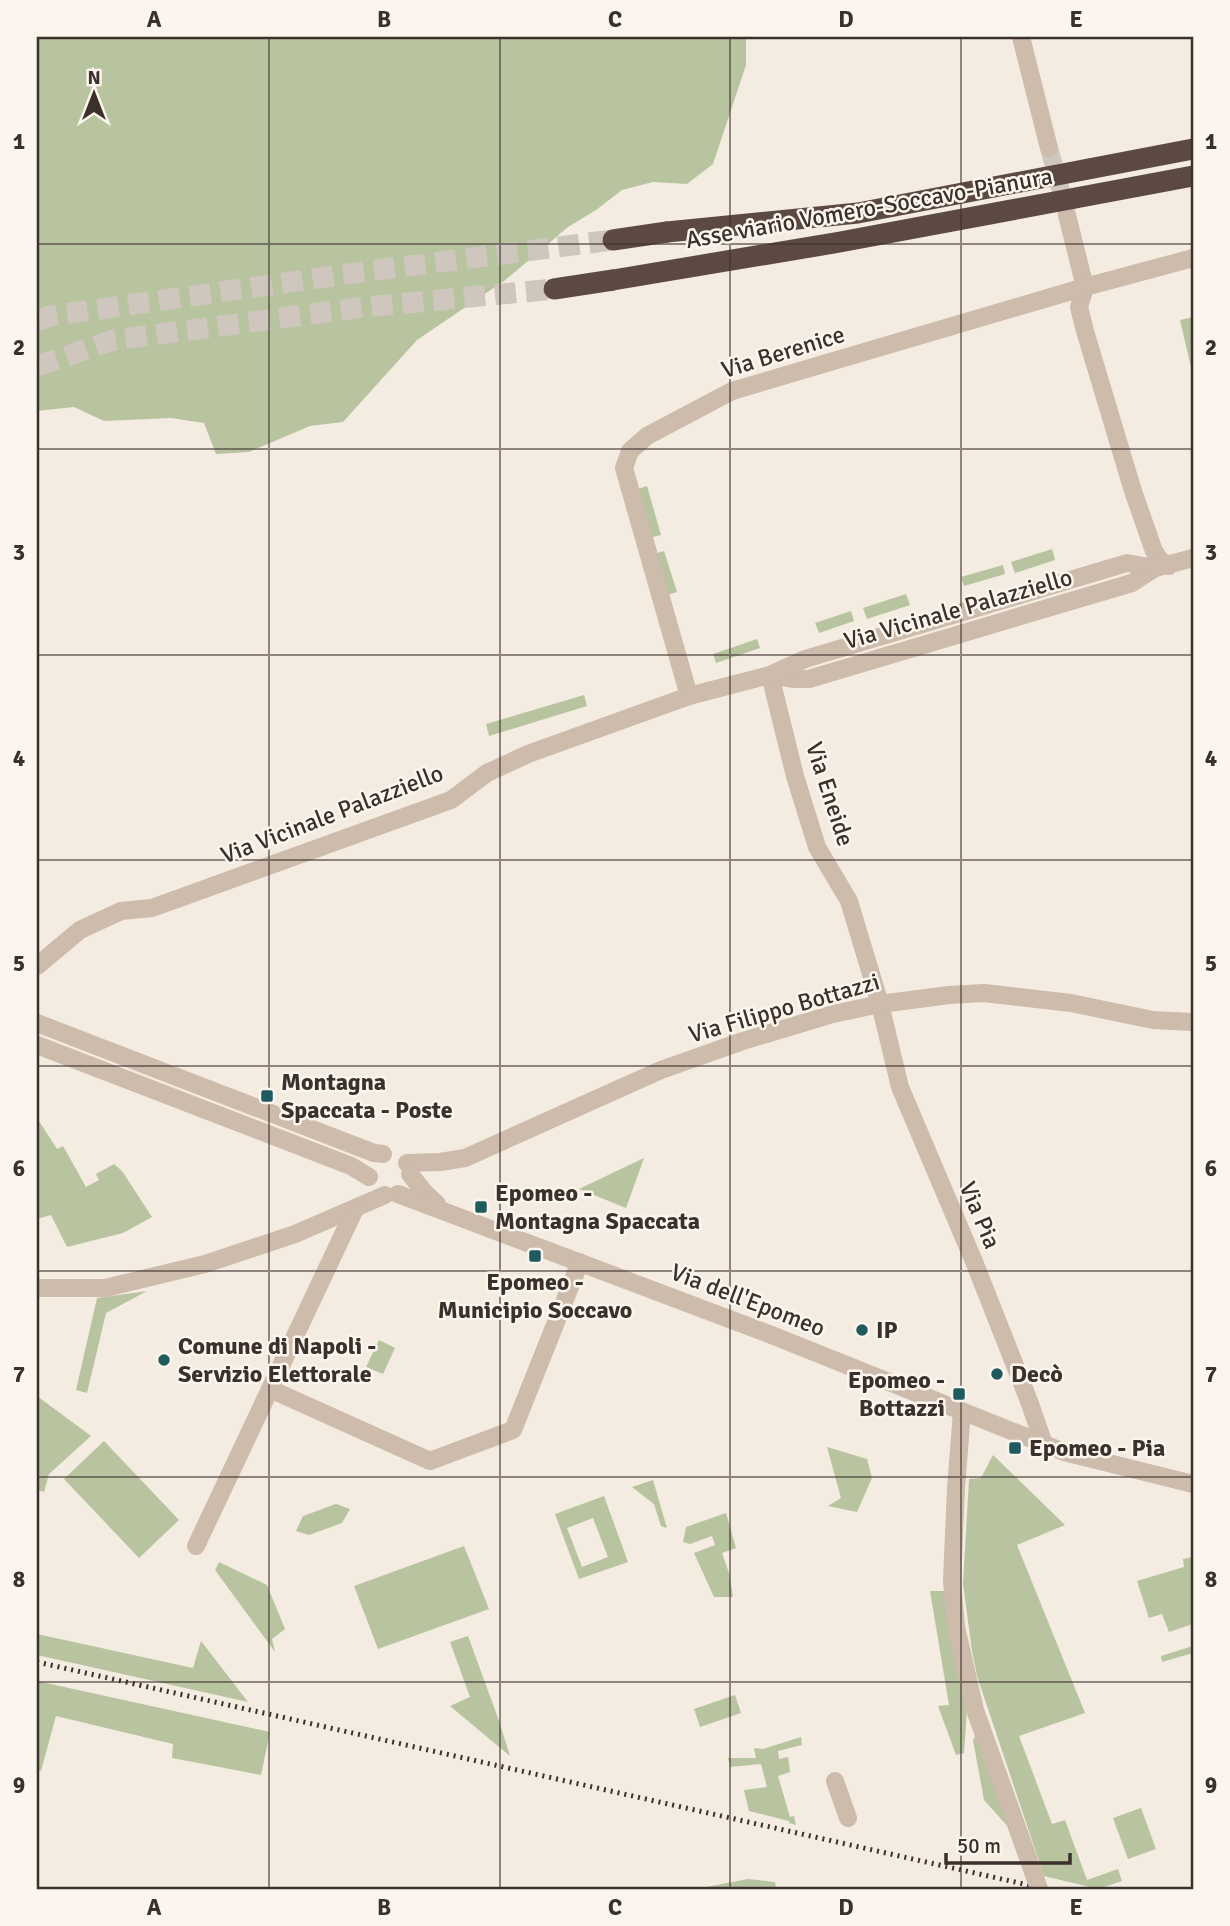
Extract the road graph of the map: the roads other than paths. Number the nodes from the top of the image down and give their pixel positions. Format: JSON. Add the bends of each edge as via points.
{"nodes":[{"id":1,"x":1021,"y":37,"type":"edge"},
{"id":2,"x":1049,"y":148,"type":"tunnel mouth"},
{"id":3,"x":1193,"y":149,"type":"edge"},
{"id":4,"x":1193,"y":176,"type":"edge"},
{"id":5,"x":1068,"y":215,"type":"tunnel mouth"},
{"id":6,"x":613,"y":240,"type":"tunnel mouth"},
{"id":7,"x":1193,"y":258,"type":"edge"},
{"id":8,"x":1086,"y":287,"type":"junction"},
{"id":9,"x":554,"y":289,"type":"tunnel mouth"},
{"id":10,"x":1193,"y":558,"type":"edge"},
{"id":11,"x":1162,"y":567,"type":"junction"},
{"id":12,"x":770,"y":675,"type":"junction"},
{"id":13,"x":689,"y":695,"type":"junction"},
{"id":14,"x":37,"y":966,"type":"edge"},
{"id":15,"x":880,"y":1004,"type":"junction"},
{"id":16,"x":1193,"y":1022,"type":"edge"},
{"id":17,"x":37,"y":1023,"type":"edge"},
{"id":18,"x":37,"y":1045,"type":"edge"},
{"id":19,"x":383,"y":1154,"type":"junction"},
{"id":20,"x":408,"y":1169,"type":"junction"},
{"id":21,"x":375,"y":1194,"type":"junction"},
{"id":22,"x":445,"y":1210,"type":"junction"},
{"id":23,"x":580,"y":1262,"type":"junction"},
{"id":24,"x":37,"y":1288,"type":"edge"},
{"id":25,"x":270,"y":1389,"type":"junction"},
{"id":26,"x":962,"y":1412,"type":"junction"},
{"id":27,"x":1044,"y":1444,"type":"junction"},
{"id":28,"x":1193,"y":1484,"type":"edge"},
{"id":29,"x":195,"y":1546,"type":"dead end"},
{"id":30,"x":835,"y":1781,"type":"dead end"},
{"id":31,"x":848,"y":1818,"type":"dead end"},
{"id":32,"x":1039,"y":1889,"type":"edge"}],
"edges":[{"from":1,"to":2,"type":"street"},
{"from":3,"to":6,"type":"highway","name":"Asse viario Vomero-Soccavo-Pianura","bridge":true,"via":[[858,213]]},
{"from":4,"to":9,"type":"highway","name":"Asse viario Vomero-Soccavo-Pianura","bridge":true,"via":[[841,242]]},
{"from":5,"to":8,"type":"street"},
{"from":7,"to":8,"type":"street","name":"Via Berenice"},
{"from":8,"to":11,"type":"street","via":[[1079,307],[1129,478]]},
{"from":8,"to":13,"type":"street","name":"Via Berenice","via":[[732,390],[647,436],[630,451],[624,468]]},
{"from":10,"to":11,"type":"street","name":"Via Vicinale Palazziello"},
{"from":11,"to":12,"type":"street","name":"Via Vicinale Palazziello","via":[[1127,563],[805,659]]},
{"from":12,"to":13,"type":"street","name":"Via Vicinale Palazziello"},
{"from":12,"to":15,"type":"street","name":"Via Eneide","via":[[817,847],[849,901]]},
{"from":13,"to":14,"type":"street","name":"Via Vicinale Palazziello","via":[[528,754],[487,773],[452,800],[152,908],[121,911],[80,930]]},
{"from":15,"to":16,"type":"street","name":"Via Filippo Bottazzi","via":[[984,993],[1071,1003],[1153,1020]]},
{"from":15,"to":20,"type":"street","name":"Via Filippo Bottazzi","via":[[743,1041],[661,1070],[465,1158]]},
{"from":15,"to":27,"type":"street","name":"Via Pia","via":[[900,1087]]},
{"from":17,"to":19,"type":"street"},
{"from":18,"to":21,"type":"street","name":"Via dell'Epomeo","via":[[351,1166]]},
{"from":19,"to":20,"type":"street","via":[[399,1156]]},
{"from":19,"to":21,"type":"street","via":[[369,1168]]},
{"from":20,"to":21,"type":"street","via":[[408,1184]]},
{"from":20,"to":22,"type":"street","name":"Via dell'Epomeo"},
{"from":21,"to":22,"type":"street","name":"Via dell'Epomeo"},
{"from":21,"to":24,"type":"street","via":[[295,1234],[205,1264],[105,1288]]},
{"from":21,"to":25,"type":"street"},
{"from":22,"to":23,"type":"street","name":"Via dell'Epomeo"},
{"from":23,"to":25,"type":"street","via":[[513,1430],[430,1461]]},
{"from":23,"to":26,"type":"street","name":"Via dell'Epomeo"},
{"from":25,"to":29,"type":"street"},
{"from":26,"to":27,"type":"street","name":"Via dell'Epomeo"},
{"from":26,"to":32,"type":"street","bridge":true,"via":[[952,1581],[956,1627],[975,1710]]},
{"from":27,"to":28,"type":"street","name":"Via dell'Epomeo"},
{"from":30,"to":31,"type":"street"}]}
